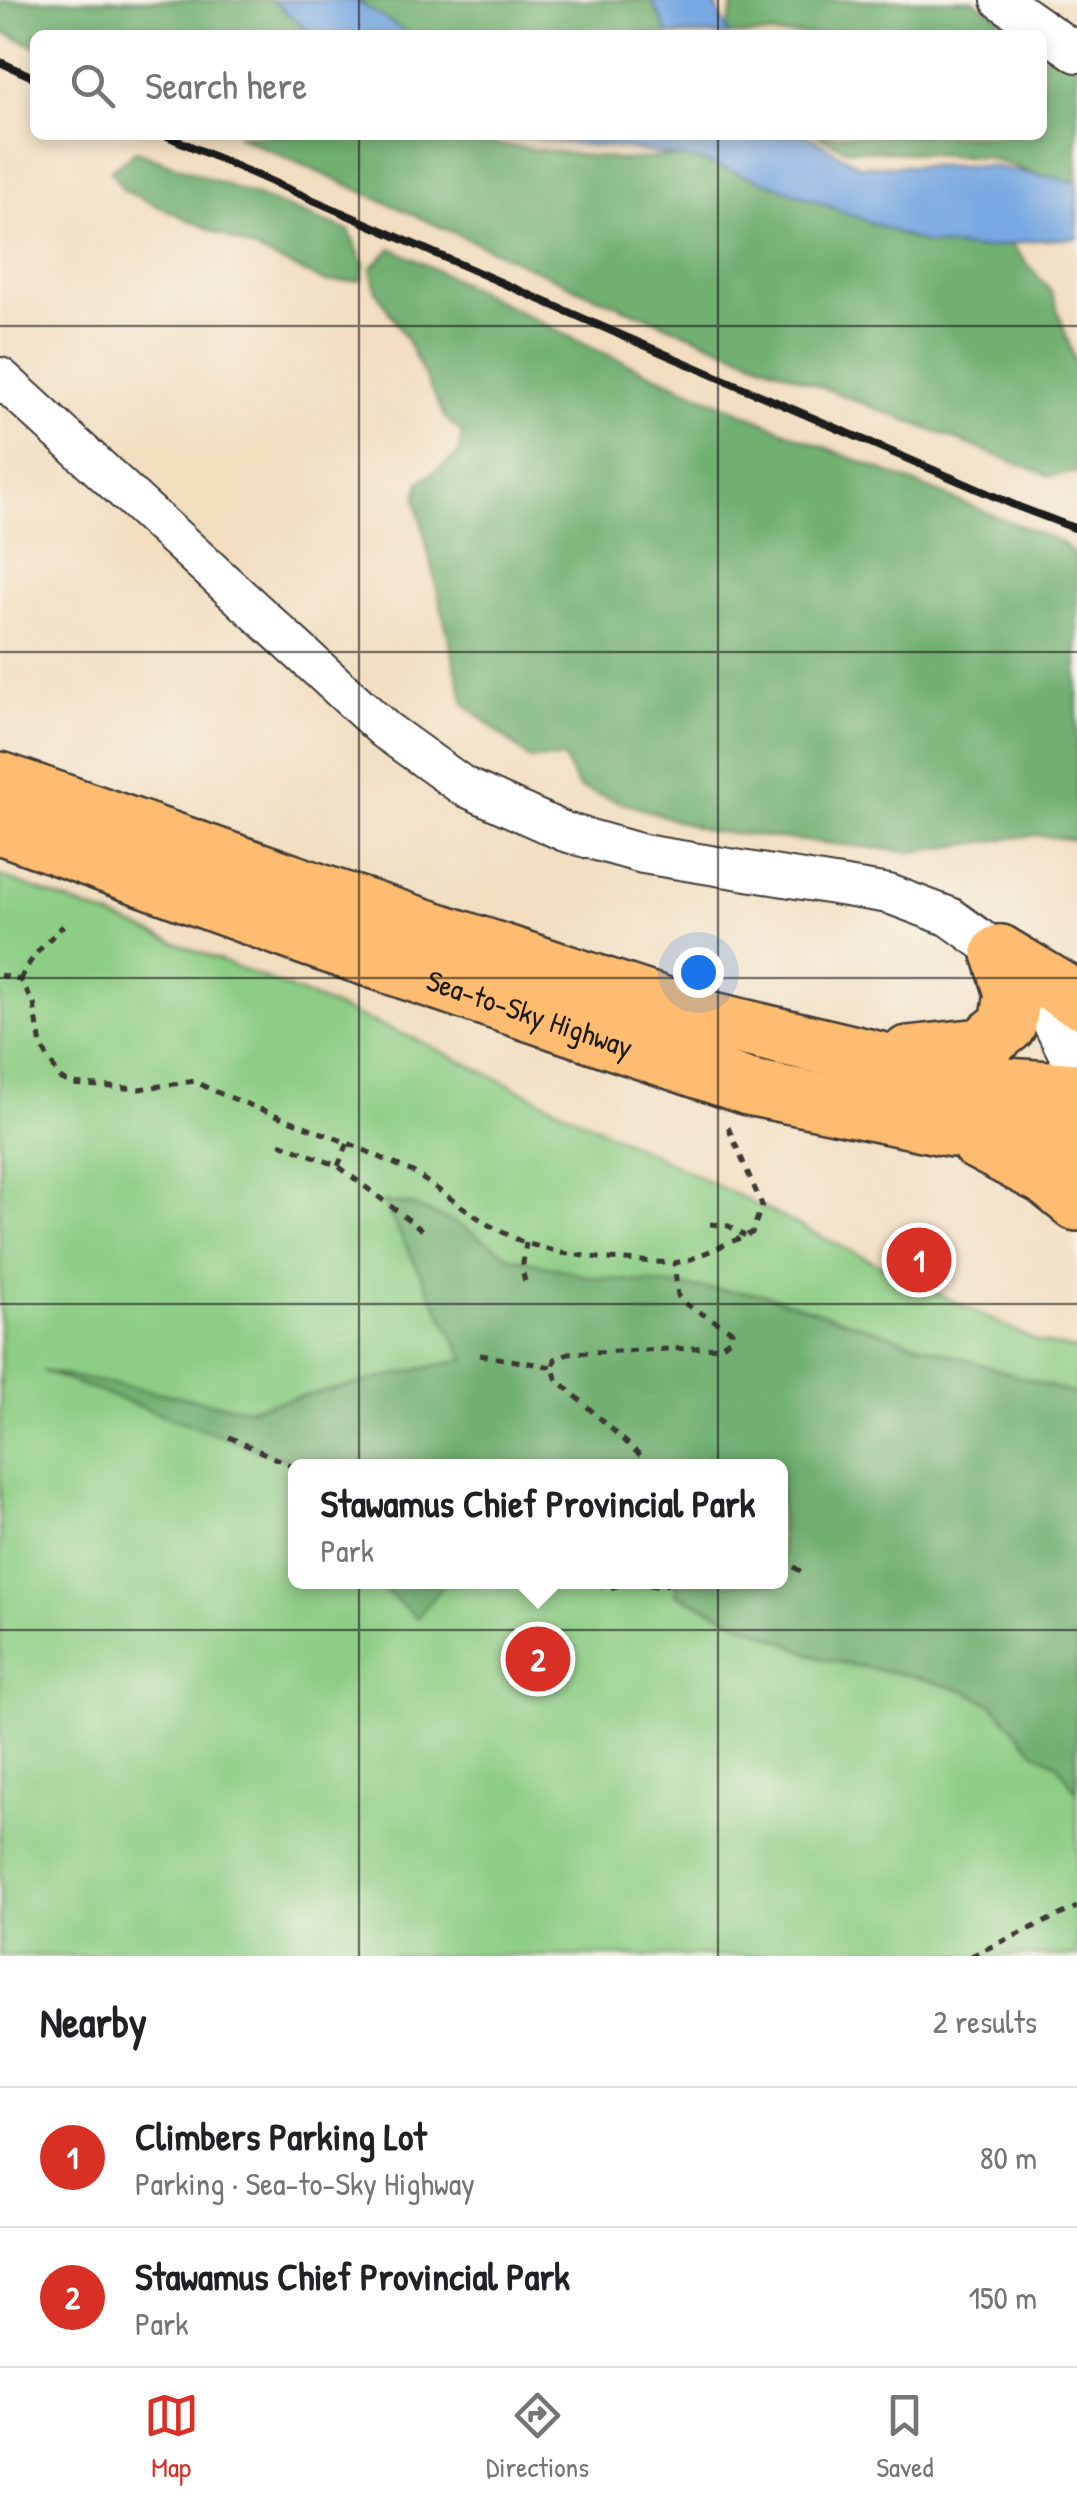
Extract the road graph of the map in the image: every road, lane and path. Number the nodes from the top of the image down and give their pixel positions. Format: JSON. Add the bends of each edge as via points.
{"nodes":[{"id":1,"x":1000,"y":0,"type":"edge"},
{"id":2,"x":1044,"y":30,"type":"edge"},
{"id":3,"x":1047,"y":32,"type":"edge"},
{"id":4,"x":1077,"y":52,"type":"edge"},
{"id":5,"x":0,"y":378,"type":"edge"},
{"id":6,"x":0,"y":780,"type":"edge"},
{"id":7,"x":0,"y":826,"type":"edge"},
{"id":8,"x":63,"y":926,"type":"dead end"},
{"id":9,"x":1000,"y":953,"type":"junction"},
{"id":10,"x":0,"y":975,"type":"edge"},
{"id":11,"x":20,"y":980,"type":"junction"},
{"id":12,"x":1077,"y":999,"type":"edge"},
{"id":13,"x":871,"y":1058,"type":"junction"},
{"id":14,"x":1077,"y":1072,"type":"edge"},
{"id":15,"x":1077,"y":1091,"type":"edge"},
{"id":16,"x":953,"y":1130,"type":"junction"},
{"id":17,"x":1077,"y":1141,"type":"edge"},
{"id":18,"x":280,"y":1142,"type":"dead end"},
{"id":19,"x":348,"y":1143,"type":"junction"},
{"id":20,"x":338,"y":1166,"type":"junction"},
{"id":21,"x":1077,"y":1203,"type":"edge"},
{"id":22,"x":762,"y":1205,"type":"dead end"},
{"id":23,"x":710,"y":1224,"type":"dead end"},
{"id":24,"x":426,"y":1233,"type":"dead end"},
{"id":25,"x":745,"y":1236,"type":"junction"},
{"id":26,"x":526,"y":1243,"type":"junction"},
{"id":27,"x":674,"y":1262,"type":"junction"},
{"id":28,"x":525,"y":1281,"type":"dead end"},
{"id":29,"x":480,"y":1355,"type":"dead end"},
{"id":30,"x":553,"y":1367,"type":"junction"},
{"id":31,"x":229,"y":1436,"type":"dead end"},
{"id":32,"x":644,"y":1459,"type":"edge"},
{"id":33,"x":288,"y":1464,"type":"edge"},
{"id":34,"x":788,"y":1564,"type":"edge"},
{"id":35,"x":804,"y":1573,"type":"dead end"},
{"id":36,"x":1077,"y":1907,"type":"edge"},
{"id":37,"x":970,"y":1956,"type":"edge"}],
"edges":[{"from":1,"to":2,"type":"street"},
{"from":3,"to":4,"type":"street"},
{"from":5,"to":9,"type":"street","via":[[385,730],[463,786],[565,832],[643,854],[890,894],[950,918]]},
{"from":6,"to":13,"type":"highway","name":"Sea-to-Sky Highway","via":[[700,1017]]},
{"from":7,"to":16,"type":"highway","name":"Sea-to-Sky Highway","via":[[748,1087]]},
{"from":8,"to":11,"type":"path"},
{"from":9,"to":12,"type":"highway"},
{"from":9,"to":13,"type":"highway","via":[[1013,993],[1008,1025],[982,1046]]},
{"from":9,"to":14,"type":"street","via":[[1031,982]]},
{"from":10,"to":11,"type":"path"},
{"from":11,"to":19,"type":"path","via":[[34,1004],[41,1046],[60,1078],[72,1084],[139,1089],[195,1081]]},
{"from":13,"to":15,"type":"highway","name":"Sea-to-Sky Highway","via":[[982,1084]]},
{"from":16,"to":17,"type":"highway","name":"Sea-to-Sky Highway"},
{"from":16,"to":21,"type":"highway","via":[[1045,1177]]},
{"from":18,"to":20,"type":"path"},
{"from":19,"to":20,"type":"path"},
{"from":19,"to":26,"type":"path","via":[[413,1172]]},
{"from":20,"to":24,"type":"path"},
{"from":22,"to":25,"type":"path"},
{"from":23,"to":25,"type":"path"},
{"from":25,"to":27,"type":"path"},
{"from":26,"to":27,"type":"path","via":[[576,1255]]},
{"from":26,"to":28,"type":"path"},
{"from":27,"to":30,"type":"path","via":[[678,1296],[732,1331],[730,1339],[720,1347],[568,1353]]},
{"from":29,"to":30,"type":"path"},
{"from":30,"to":32,"type":"path","via":[[556,1378]]},
{"from":31,"to":33,"type":"path"},
{"from":34,"to":35,"type":"path"},
{"from":36,"to":37,"type":"path"}]}
